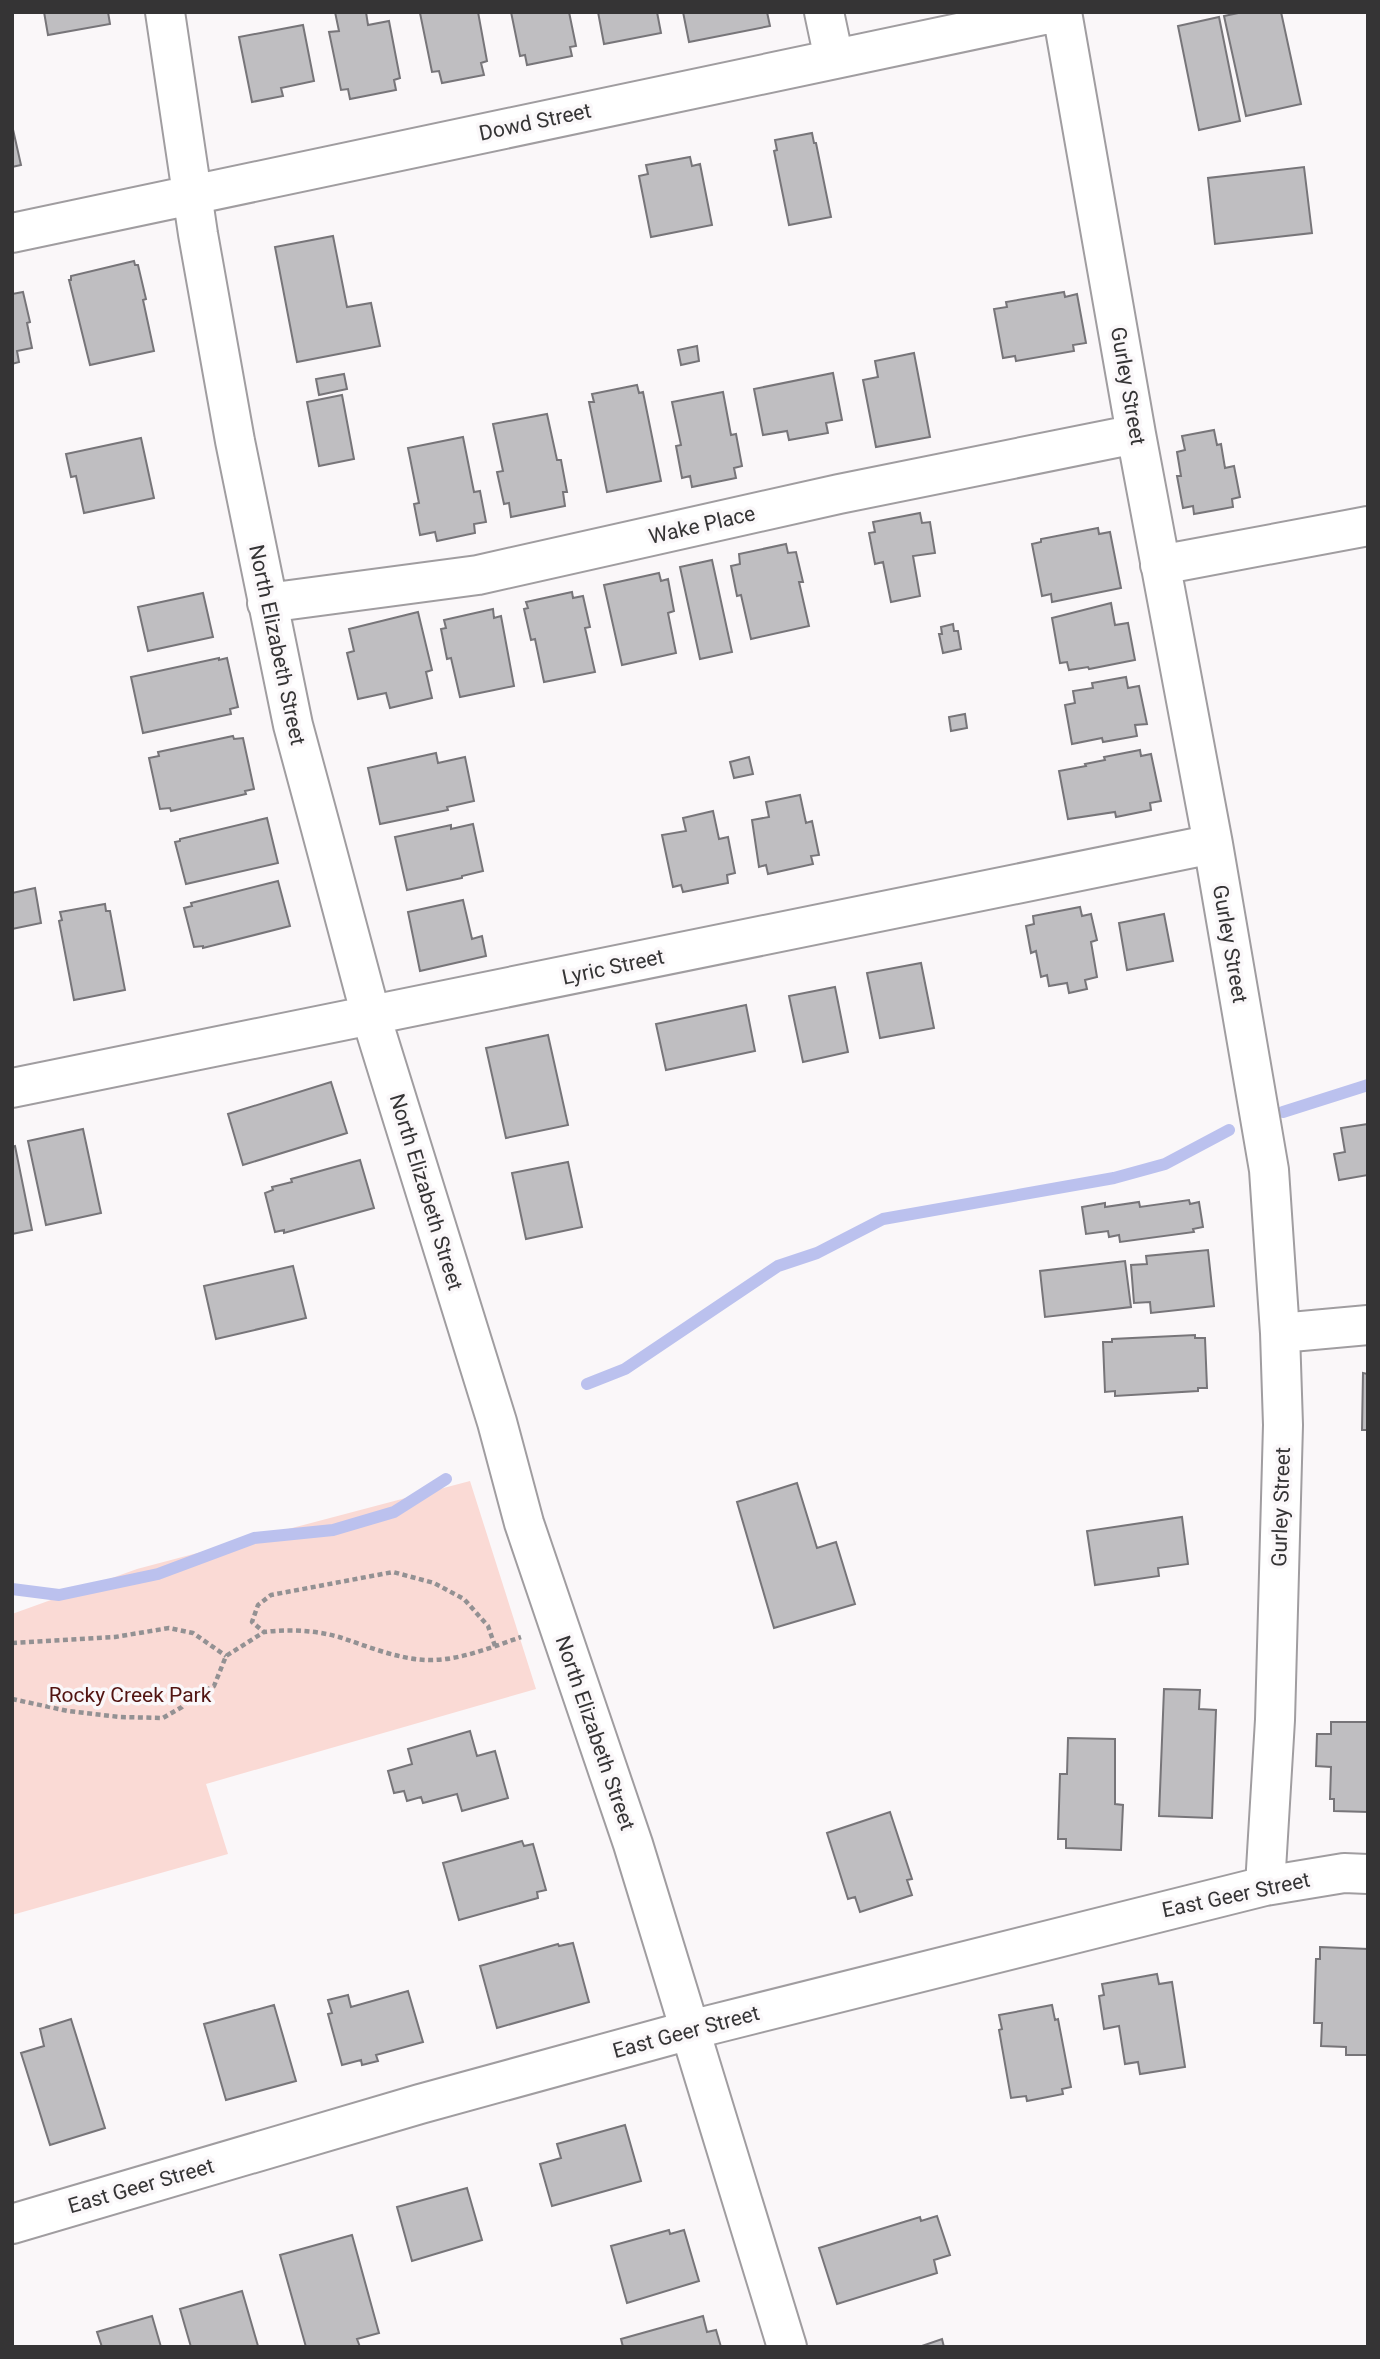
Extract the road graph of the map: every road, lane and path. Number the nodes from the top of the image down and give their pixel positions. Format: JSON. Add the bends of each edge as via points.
{"nodes":[{"id":1,"x":165,"y":12,"type":"edge"},
{"id":2,"x":824,"y":12,"type":"edge"},
{"id":3,"x":1060,"y":12,"type":"edge"},
{"id":4,"x":834,"y":59,"type":"junction"},
{"id":5,"x":193,"y":194,"type":"junction"},
{"id":6,"x":12,"y":233,"type":"edge"},
{"id":7,"x":1136,"y":434,"type":"junction"},
{"id":8,"x":1368,"y":526,"type":"edge"},
{"id":9,"x":1160,"y":565,"type":"junction"},
{"id":10,"x":267,"y":603,"type":"junction"},
{"id":11,"x":1213,"y":844,"type":"junction"},
{"id":12,"x":371,"y":1016,"type":"junction"},
{"id":13,"x":12,"y":1088,"type":"edge"},
{"id":14,"x":1368,"y":1325,"type":"edge"},
{"id":15,"x":1280,"y":1333,"type":"junction"},
{"id":16,"x":559,"y":1625,"type":"junction"},
{"id":17,"x":264,"y":1632,"type":"junction"},
{"id":18,"x":12,"y":1643,"type":"edge"},
{"id":19,"x":495,"y":1646,"type":"junction"},
{"id":20,"x":226,"y":1656,"type":"junction"},
{"id":21,"x":12,"y":1699,"type":"edge"},
{"id":22,"x":1368,"y":1874,"type":"edge"},
{"id":23,"x":1265,"y":1886,"type":"junction"},
{"id":24,"x":690,"y":2030,"type":"junction"},
{"id":25,"x":12,"y":2224,"type":"edge"},
{"id":26,"x":787,"y":2347,"type":"edge"}],
"edges":[{"from":1,"to":5,"type":"street","name":"North Elizabeth Street"},
{"from":2,"to":4,"type":"street"},
{"from":3,"to":4,"type":"street","name":"Dowd Street"},
{"from":3,"to":7,"type":"street","name":"Gurley Street"},
{"from":4,"to":5,"type":"street","name":"Dowd Street"},
{"from":5,"to":6,"type":"street","name":"Dowd Street"},
{"from":5,"to":10,"type":"street","name":"North Elizabeth Street"},
{"from":7,"to":9,"type":"street","name":"Gurley Street"},
{"from":7,"to":10,"type":"street","name":"Wake Place","via":[[839,494],[478,575]]},
{"from":8,"to":9,"type":"street"},
{"from":9,"to":11,"type":"street","name":"Gurley Street"},
{"from":10,"to":12,"type":"street","name":"North Elizabeth Street","via":[[293,724]]},
{"from":11,"to":12,"type":"street","name":"Lyric Street"},
{"from":11,"to":15,"type":"street","name":"Gurley Street","via":[[1269,1170]]},
{"from":12,"to":13,"type":"street","name":"Lyric Street"},
{"from":12,"to":16,"type":"street","name":"North Elizabeth Street"},
{"from":14,"to":15,"type":"street"},
{"from":15,"to":23,"type":"street","name":"Gurley Street","via":[[1283,1425],[1275,1720]]},
{"from":16,"to":19,"type":"path"},
{"from":16,"to":24,"type":"street","name":"North Elizabeth Street"},
{"from":17,"to":19,"type":"path","via":[[289,1629],[336,1637],[425,1660]]},
{"from":17,"to":19,"type":"path","via":[[251,1622],[258,1605],[271,1595],[393,1572],[434,1583],[464,1599],[488,1626]]},
{"from":17,"to":20,"type":"path"},
{"from":18,"to":20,"type":"path","via":[[115,1637],[169,1628],[193,1633]]},
{"from":20,"to":21,"type":"path","via":[[214,1686],[163,1718],[68,1711]]},
{"from":22,"to":23,"type":"street","name":"East Geer Street","via":[[1344,1873]]},
{"from":23,"to":24,"type":"street","name":"East Geer Street"},
{"from":24,"to":25,"type":"street","name":"East Geer Street"},
{"from":24,"to":26,"type":"street","name":"North Elizabeth Street"}]}
